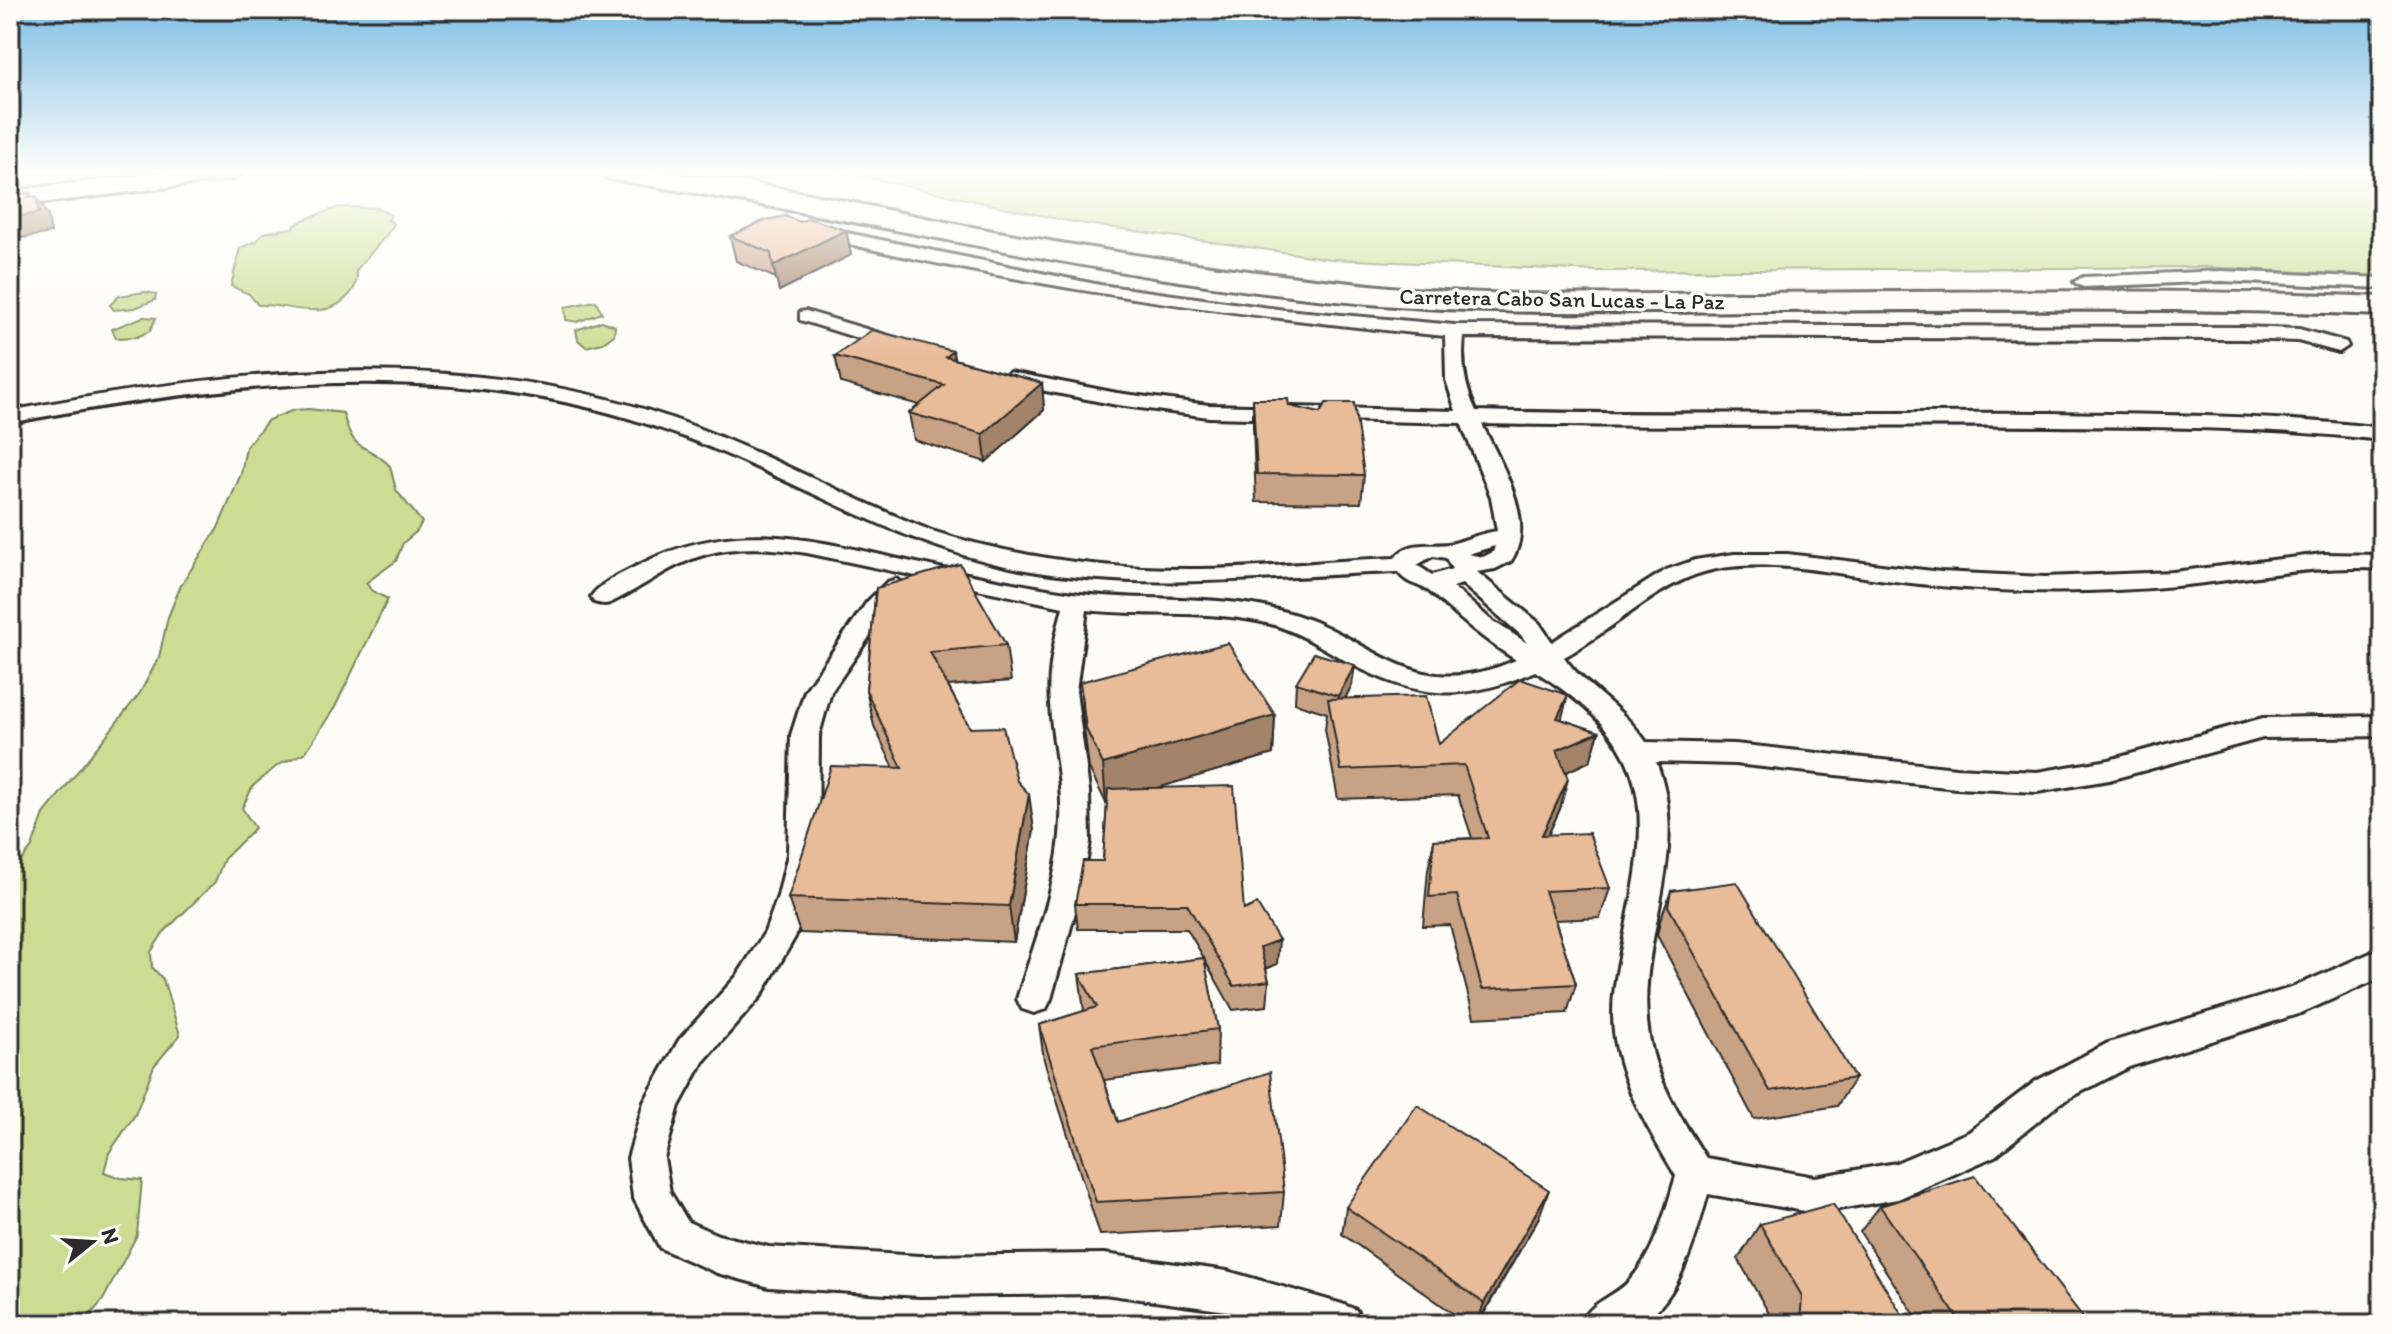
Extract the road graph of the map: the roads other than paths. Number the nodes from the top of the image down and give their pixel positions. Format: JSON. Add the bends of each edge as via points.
{"nodes":[{"id":1,"x":827,"y":233,"type":"edge"},
{"id":2,"x":957,"y":233,"type":"edge"},
{"id":3,"x":1047,"y":233,"type":"edge"},
{"id":4,"x":2083,"y":282,"type":"junction"},
{"id":5,"x":2382,"y":283,"type":"edge"},
{"id":6,"x":2382,"y":290,"type":"edge"},
{"id":7,"x":2382,"y":304,"type":"edge"},
{"id":8,"x":806,"y":316,"type":"dead end"},
{"id":9,"x":1455,"y":331,"type":"junction"},
{"id":10,"x":2339,"y":346,"type":"dead end"},
{"id":11,"x":922,"y":352,"type":"edge"},
{"id":12,"x":996,"y":374,"type":"edge"},
{"id":13,"x":1467,"y":415,"type":"junction"},
{"id":14,"x":10,"y":417,"type":"edge"},
{"id":15,"x":2382,"y":434,"type":"edge"},
{"id":16,"x":2382,"y":562,"type":"edge"},
{"id":17,"x":1460,"y":563,"type":"junction"},
{"id":18,"x":1405,"y":565,"type":"junction"},
{"id":19,"x":912,"y":570,"type":"junction"},
{"id":20,"x":1434,"y":583,"type":"junction"},
{"id":21,"x":603,"y":597,"type":"dead end"},
{"id":22,"x":1077,"y":601,"type":"junction"},
{"id":23,"x":1549,"y":662,"type":"junction"},
{"id":24,"x":2382,"y":726,"type":"edge"},
{"id":25,"x":1639,"y":752,"type":"junction"},
{"id":26,"x":2382,"y":962,"type":"edge"},
{"id":27,"x":1034,"y":999,"type":"dead end"},
{"id":28,"x":1695,"y":1174,"type":"junction"},
{"id":29,"x":1342,"y":1324,"type":"edge"},
{"id":30,"x":1601,"y":1324,"type":"edge"}],
"edges":[{"from":1,"to":9,"type":"street","via":[[1100,290]]},
{"from":2,"to":7,"type":"highway","name":"Carretera Cabo San Lucas - La Paz","via":[[1214,278],[1382,296],[1572,303],[2110,299]]},
{"from":3,"to":4,"type":"highway","name":"Carretera Cabo San Lucas - La Paz","via":[[1264,267],[1380,278],[1555,285]]},
{"from":4,"to":5,"type":"street","via":[[2222,276]]},
{"from":4,"to":6,"type":"highway","name":"Carretera Cabo San Lucas - La Paz"},
{"from":8,"to":11,"type":"street"},
{"from":9,"to":10,"type":"street","via":[[2243,333],[2299,335]]},
{"from":9,"to":13,"type":"street","via":[[1457,388]]},
{"from":12,"to":13,"type":"street","via":[[1209,411]]},
{"from":13,"to":15,"type":"street","via":[[1670,422],[2193,421],[2296,424]]},
{"from":13,"to":17,"type":"street","via":[[1493,469],[1509,537],[1503,556],[1487,564]]},
{"from":14,"to":18,"type":"street","via":[[294,380],[454,381],[532,389],[658,421],[922,535],[1019,561],[1210,576]]},
{"from":16,"to":23,"type":"street","via":[[2300,562],[2227,574],[2087,584],[1921,578],[1806,562],[1702,565],[1665,580]]},
{"from":17,"to":18,"type":"street","via":[[1422,551],[1407,558]]},
{"from":17,"to":20,"type":"street","via":[[1457,578]]},
{"from":17,"to":23,"type":"street","via":[[1507,607]]},
{"from":18,"to":20,"type":"street","via":[[1414,577]]},
{"from":19,"to":21,"type":"street","via":[[791,541],[723,543],[664,560]]},
{"from":19,"to":22,"type":"street"},
{"from":19,"to":29,"type":"street","via":[[876,608],[818,691],[805,735],[803,854],[794,896],[779,937],[749,986],[691,1051],[662,1102],[646,1158],[652,1197],[674,1235],[717,1254],[769,1267],[920,1276],[1104,1274],[1227,1291]]},
{"from":20,"to":23,"type":"street","via":[[1488,630]]},
{"from":22,"to":23,"type":"street","via":[[1258,613],[1306,628],[1417,682],[1438,686]]},
{"from":22,"to":27,"type":"street","via":[[1064,663],[1063,705],[1077,822]]},
{"from":23,"to":25,"type":"street","via":[[1616,722]]},
{"from":24,"to":25,"type":"street","via":[[2263,728],[2109,770],[2037,782],[1735,754]]},
{"from":25,"to":28,"type":"street","via":[[1657,807],[1656,860],[1643,909],[1630,1015],[1639,1068]]},
{"from":26,"to":28,"type":"street","via":[[2301,999],[2120,1054],[2048,1092],[1982,1144],[1898,1181],[1815,1195]]},
{"from":28,"to":30,"type":"street","via":[[1672,1251],[1644,1295]]}]}
